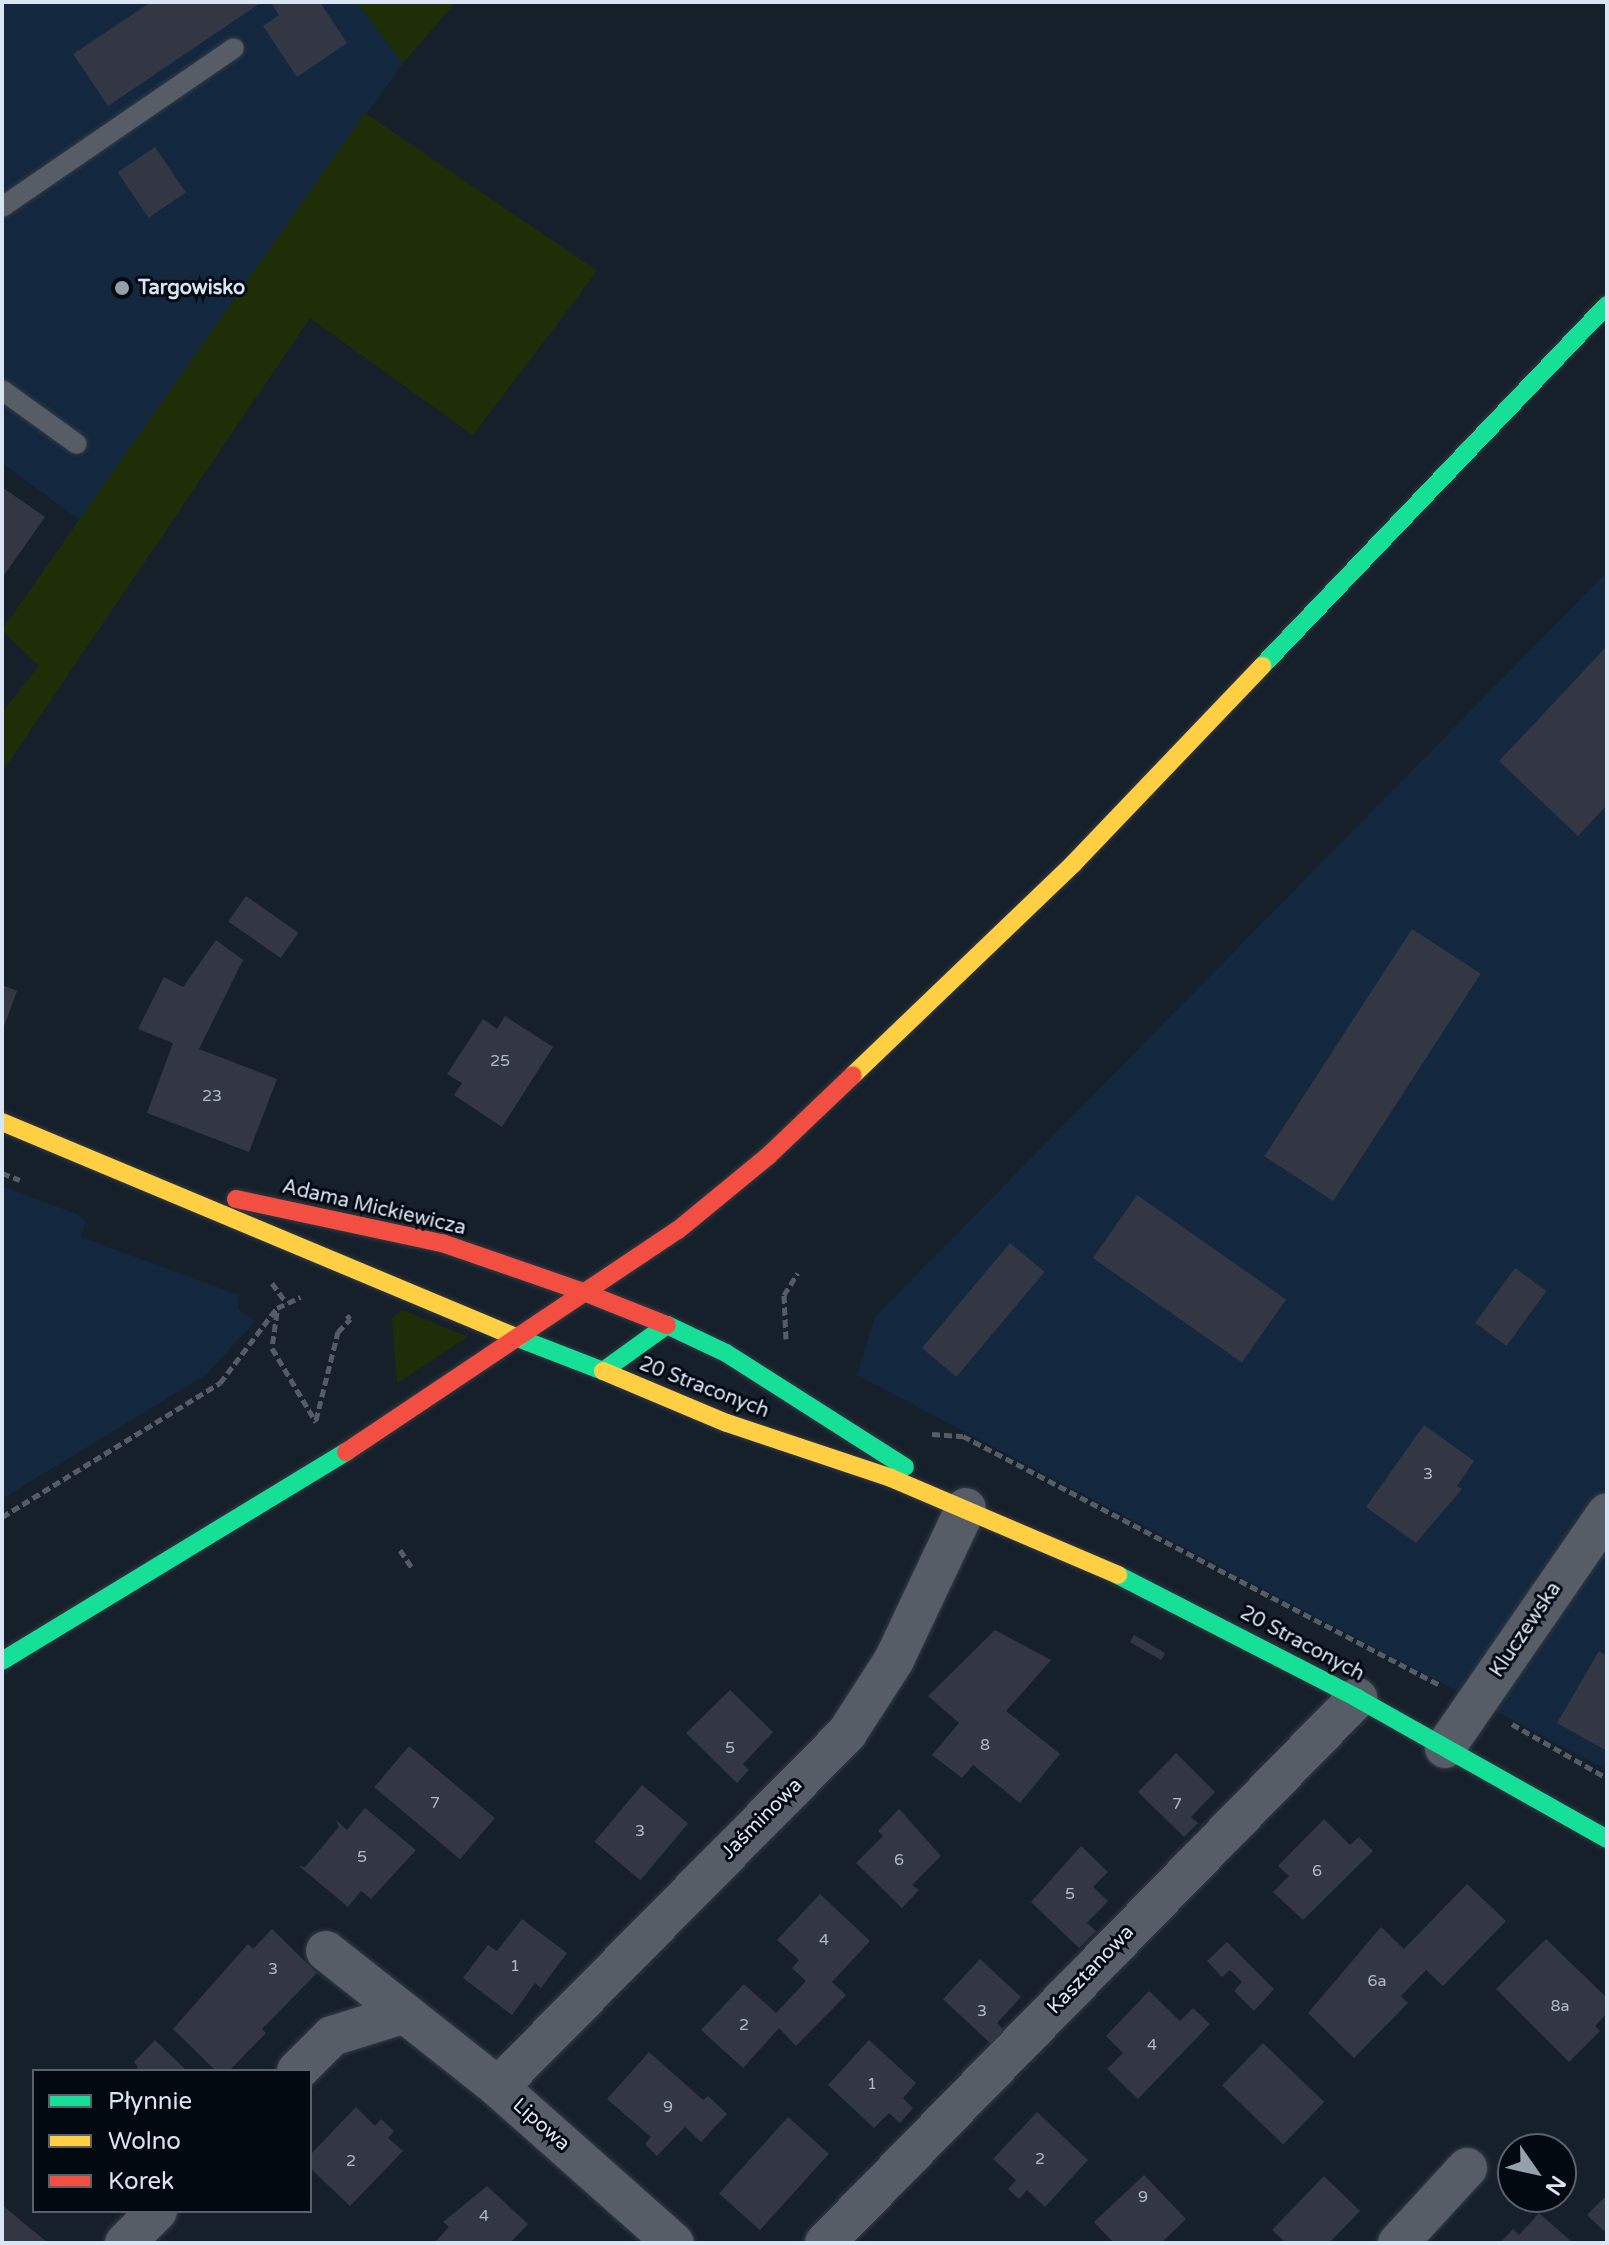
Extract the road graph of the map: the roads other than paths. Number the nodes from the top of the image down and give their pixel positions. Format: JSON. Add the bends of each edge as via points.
{"nodes":[{"id":1,"x":234,"y":48,"type":"dead end"},
{"id":2,"x":2,"y":207,"type":"edge"},
{"id":3,"x":1607,"y":305,"type":"edge"},
{"id":4,"x":2,"y":390,"type":"edge"},
{"id":5,"x":77,"y":444,"type":"dead end"},
{"id":6,"x":2,"y":1122,"type":"edge"},
{"id":7,"x":147,"y":1180,"type":"junction"},
{"id":8,"x":586,"y":1293,"type":"junction"},
{"id":9,"x":667,"y":1325,"type":"junction"},
{"id":10,"x":518,"y":1338,"type":"junction"},
{"id":11,"x":603,"y":1371,"type":"junction"},
{"id":12,"x":966,"y":1508,"type":"junction"},
{"id":13,"x":1607,"y":1513,"type":"edge"},
{"id":14,"x":2,"y":1661,"type":"edge"},
{"id":15,"x":1357,"y":1698,"type":"junction"},
{"id":16,"x":1445,"y":1748,"type":"junction"},
{"id":17,"x":1607,"y":1839,"type":"edge"},
{"id":18,"x":326,"y":1951,"type":"dead end"},
{"id":19,"x":402,"y":2014,"type":"junction"},
{"id":20,"x":299,"y":2069,"type":"edge"},
{"id":21,"x":498,"y":2087,"type":"junction"},
{"id":22,"x":1467,"y":2168,"type":"dead end"},
{"id":23,"x":155,"y":2213,"type":"edge"},
{"id":24,"x":125,"y":2243,"type":"edge"},
{"id":25,"x":674,"y":2243,"type":"edge"},
{"id":26,"x":825,"y":2243,"type":"edge"},
{"id":27,"x":1398,"y":2243,"type":"edge"}],
"edges":[{"from":1,"to":2,"type":"lane"},
{"from":3,"to":8,"type":"main road","via":[[1073,864],[840,1090],[678,1230]]},
{"from":4,"to":5,"type":"lane"},
{"from":6,"to":7,"type":"main road","name":"Adama Mickiewicza"},
{"from":7,"to":8,"type":"main road","name":"Adama Mickiewicza","via":[[442,1243]]},
{"from":7,"to":10,"type":"main road","name":"Adama Mickiewicza"},
{"from":8,"to":9,"type":"main road","name":"20 Straconych"},
{"from":8,"to":10,"type":"main road"},
{"from":9,"to":11,"type":"main road"},
{"from":9,"to":12,"type":"main road","name":"20 Straconych","via":[[757,1372]]},
{"from":10,"to":11,"type":"main road","name":"20 Straconych"},
{"from":10,"to":14,"type":"main road","via":[[352,1448]]},
{"from":11,"to":12,"type":"main road","name":"20 Straconych","via":[[727,1423]]},
{"from":12,"to":15,"type":"main road","name":"20 Straconych","via":[[1118,1575]]},
{"from":12,"to":21,"type":"street","name":"Jaśminowa","via":[[894,1660],[847,1733]]},
{"from":13,"to":16,"type":"street","name":"Kluczewska"},
{"from":15,"to":16,"type":"main road","name":"20 Straconych"},
{"from":15,"to":26,"type":"street","name":"Kasztanowa"},
{"from":16,"to":17,"type":"main road","name":"20 Straconych"},
{"from":18,"to":19,"type":"street","name":"Lipowa"},
{"from":19,"to":20,"type":"street","via":[[332,2036]]},
{"from":19,"to":21,"type":"street","name":"Lipowa"},
{"from":21,"to":25,"type":"street","name":"Lipowa"},
{"from":22,"to":27,"type":"street"},
{"from":23,"to":24,"type":"street"}]}
